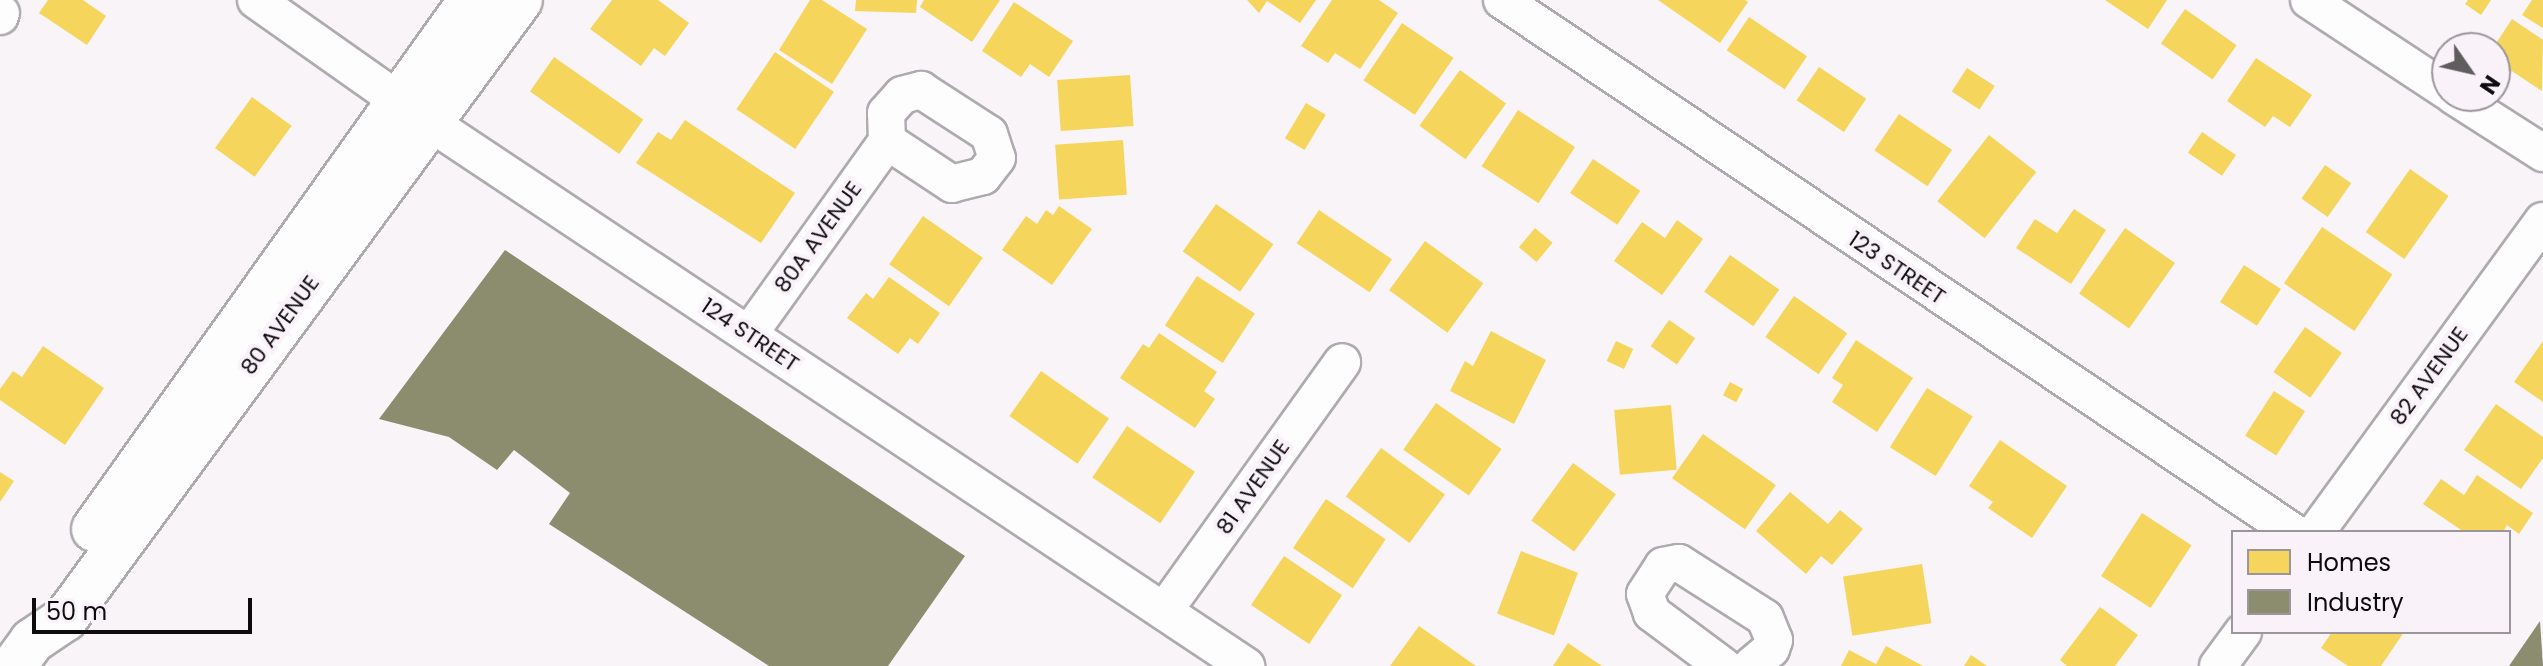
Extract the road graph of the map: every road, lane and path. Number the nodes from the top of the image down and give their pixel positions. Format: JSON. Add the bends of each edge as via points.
{"nodes":[{"id":1,"x":256,"y":0,"type":"edge"},
{"id":2,"x":471,"y":0,"type":"edge"},
{"id":3,"x":520,"y":0,"type":"edge"},
{"id":4,"x":1502,"y":0,"type":"edge"},
{"id":5,"x":2309,"y":0,"type":"edge"},
{"id":6,"x":2431,"y":80,"type":"edge"},
{"id":7,"x":414,"y":111,"type":"junction"},
{"id":8,"x":2479,"y":112,"type":"edge"},
{"id":9,"x":887,"y":141,"type":"dead end"},
{"id":10,"x":2543,"y":153,"type":"edge"},
{"id":11,"x":2543,"y":221,"type":"edge"},
{"id":12,"x":749,"y":334,"type":"junction"},
{"id":13,"x":1342,"y":362,"type":"dead end"},
{"id":14,"x":2290,"y":530,"type":"edge"},
{"id":15,"x":2317,"y":530,"type":"edge"},
{"id":16,"x":1164,"y":611,"type":"junction"},
{"id":17,"x":2242,"y":634,"type":"edge"},
{"id":18,"x":23,"y":654,"type":"edge"},
{"id":19,"x":1715,"y":664,"type":"edge"},
{"id":20,"x":1246,"y":666,"type":"edge"},
{"id":21,"x":1751,"y":666,"type":"edge"},
{"id":22,"x":2218,"y":666,"type":"edge"}],
"edges":[{"from":1,"to":7,"type":"street","name":"124 STREET"},
{"from":2,"to":7,"type":"main road","name":"80 AVENUE"},
{"from":3,"to":7,"type":"main road","name":"80 AVENUE"},
{"from":4,"to":14,"type":"street","name":"123 STREET"},
{"from":5,"to":6,"type":"street"},
{"from":7,"to":12,"type":"street","name":"124 STREET"},
{"from":7,"to":18,"type":"main road","name":"80 AVENUE","via":[[65,619]]},
{"from":8,"to":10,"type":"street"},
{"from":9,"to":12,"type":"street","name":"80A AVENUE"},
{"from":11,"to":15,"type":"street","name":"82 AVENUE"},
{"from":12,"to":16,"type":"street","name":"124 STREET"},
{"from":13,"to":16,"type":"street","name":"81 AVENUE"},
{"from":16,"to":20,"type":"street","name":"124 STREET"},
{"from":17,"to":22,"type":"street"},
{"from":19,"to":21,"type":"street","via":[[1652,613],[1645,594],[1663,566],[1679,563],[1765,618],[1773,631],[1771,649]]}]}
